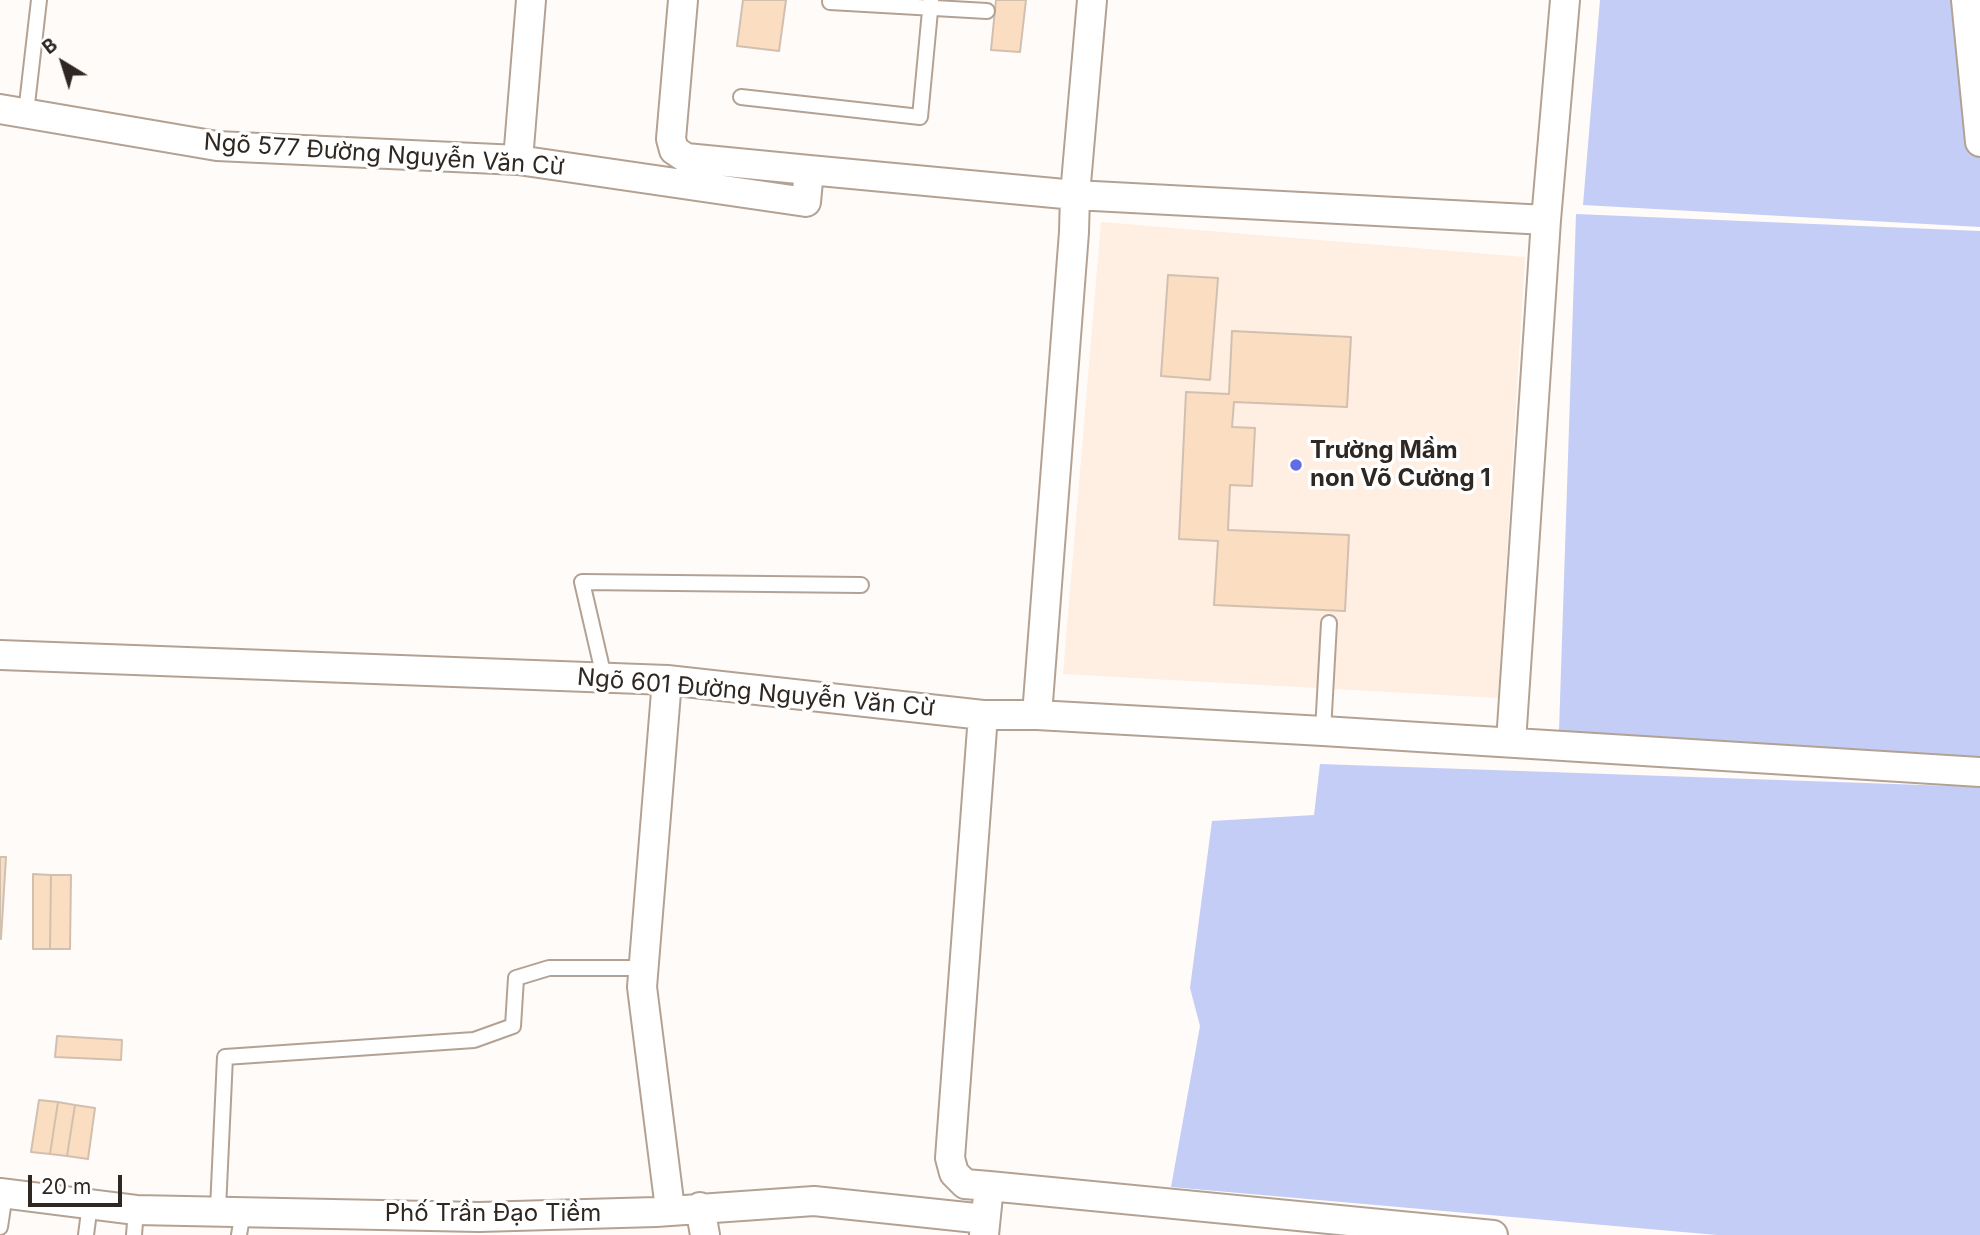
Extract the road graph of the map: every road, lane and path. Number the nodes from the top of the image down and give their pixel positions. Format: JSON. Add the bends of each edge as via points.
{"nodes":[{"id":1,"x":39,"y":0,"type":"edge"},
{"id":2,"x":531,"y":0,"type":"edge"},
{"id":3,"x":682,"y":0,"type":"edge"},
{"id":4,"x":1092,"y":0,"type":"edge"},
{"id":5,"x":1565,"y":0,"type":"edge"},
{"id":6,"x":1966,"y":0,"type":"edge"},
{"id":7,"x":831,"y":2,"type":"dead end"},
{"id":8,"x":931,"y":4,"type":"edge"},
{"id":9,"x":987,"y":11,"type":"dead end"},
{"id":10,"x":741,"y":97,"type":"dead end"},
{"id":11,"x":13,"y":111,"type":"edge"},
{"id":12,"x":1980,"y":142,"type":"edge"},
{"id":13,"x":518,"y":160,"type":"junction"},
{"id":14,"x":809,"y":170,"type":"junction"},
{"id":15,"x":1074,"y":195,"type":"junction"},
{"id":16,"x":1546,"y":220,"type":"junction"},
{"id":17,"x":861,"y":585,"type":"dead end"},
{"id":18,"x":1329,"y":623,"type":"dead end"},
{"id":19,"x":0,"y":655,"type":"edge"},
{"id":20,"x":604,"y":677,"type":"junction"},
{"id":21,"x":667,"y":680,"type":"junction"},
{"id":22,"x":983,"y":715,"type":"junction"},
{"id":23,"x":1037,"y":715,"type":"junction"},
{"id":24,"x":1324,"y":731,"type":"junction"},
{"id":25,"x":1511,"y":742,"type":"junction"},
{"id":26,"x":1980,"y":772,"type":"edge"},
{"id":27,"x":643,"y":968,"type":"junction"},
{"id":28,"x":989,"y":1186,"type":"junction"},
{"id":29,"x":3,"y":1194,"type":"edge"},
{"id":30,"x":90,"y":1204,"type":"junction"},
{"id":31,"x":700,"y":1207,"type":"junction"},
{"id":32,"x":670,"y":1209,"type":"junction"},
{"id":33,"x":233,"y":1218,"type":"edge"},
{"id":34,"x":135,"y":1222,"type":"edge"},
{"id":35,"x":0,"y":1227,"type":"edge"},
{"id":36,"x":985,"y":1227,"type":"edge"},
{"id":37,"x":1460,"y":1233,"type":"edge"},
{"id":38,"x":86,"y":1235,"type":"edge"},
{"id":39,"x":705,"y":1235,"type":"edge"},
{"id":40,"x":1493,"y":1235,"type":"edge"}],
"edges":[{"from":1,"to":11,"type":"lane"},
{"from":2,"to":13,"type":"street"},
{"from":3,"to":14,"type":"street","via":[[671,139],[674,150],[686,158]]},
{"from":4,"to":15,"type":"street"},
{"from":5,"to":16,"type":"street"},
{"from":6,"to":12,"type":"street"},
{"from":7,"to":8,"type":"lane"},
{"from":8,"to":9,"type":"lane"},
{"from":8,"to":10,"type":"lane","via":[[920,117]]},
{"from":11,"to":13,"type":"street","name":"Ngõ 577 Đường Nguyễn Văn Cừ","via":[[217,146]]},
{"from":13,"to":14,"type":"street","name":"Ngõ 577 Đường Nguyễn Văn Cừ","via":[[806,202]]},
{"from":14,"to":15,"type":"street"},
{"from":15,"to":16,"type":"street"},
{"from":15,"to":23,"type":"street"},
{"from":16,"to":25,"type":"street"},
{"from":17,"to":20,"type":"lane","via":[[582,582]]},
{"from":18,"to":24,"type":"lane"},
{"from":19,"to":20,"type":"street","name":"Ngõ 601 Đường Nguyễn Văn Cừ"},
{"from":20,"to":21,"type":"street","name":"Ngõ 601 Đường Nguyễn Văn Cừ"},
{"from":21,"to":22,"type":"street","name":"Ngõ 601 Đường Nguyễn Văn Cừ"},
{"from":21,"to":27,"type":"street"},
{"from":22,"to":23,"type":"street","name":"Ngõ 601 Đường Nguyễn Văn Cừ"},
{"from":22,"to":28,"type":"street","via":[[950,1158],[954,1173],[965,1184]]},
{"from":23,"to":24,"type":"street","name":"Ngõ 601 Đường Nguyễn Văn Cừ"},
{"from":24,"to":25,"type":"street","name":"Ngõ 601 Đường Nguyễn Văn Cừ"},
{"from":25,"to":26,"type":"street","name":"Ngõ 601 Đường Nguyễn Văn Cừ"},
{"from":27,"to":32,"type":"street"},
{"from":27,"to":33,"type":"lane","via":[[549,968],[516,978],[513,1026],[474,1040],[225,1057]]},
{"from":28,"to":36,"type":"street"},
{"from":28,"to":37,"type":"street"},
{"from":29,"to":30,"type":"street","name":"Phố Trần Đạo Tiềm"},
{"from":29,"to":35,"type":"lane"},
{"from":30,"to":34,"type":"street","name":"Phố Trần Đạo Tiềm"},
{"from":30,"to":38,"type":"lane"},
{"from":31,"to":32,"type":"street","name":"Phố Trần Đạo Tiềm"},
{"from":31,"to":36,"type":"street","name":"Phố Trần Đạo Tiềm","via":[[814,1201]]},
{"from":31,"to":39,"type":"street"},
{"from":32,"to":33,"type":"street","name":"Phố Trần Đạo Tiềm","via":[[479,1217]]},
{"from":33,"to":34,"type":"street","name":"Phố Trần Đạo Tiềm"},
{"from":37,"to":40,"type":"street"}]}
